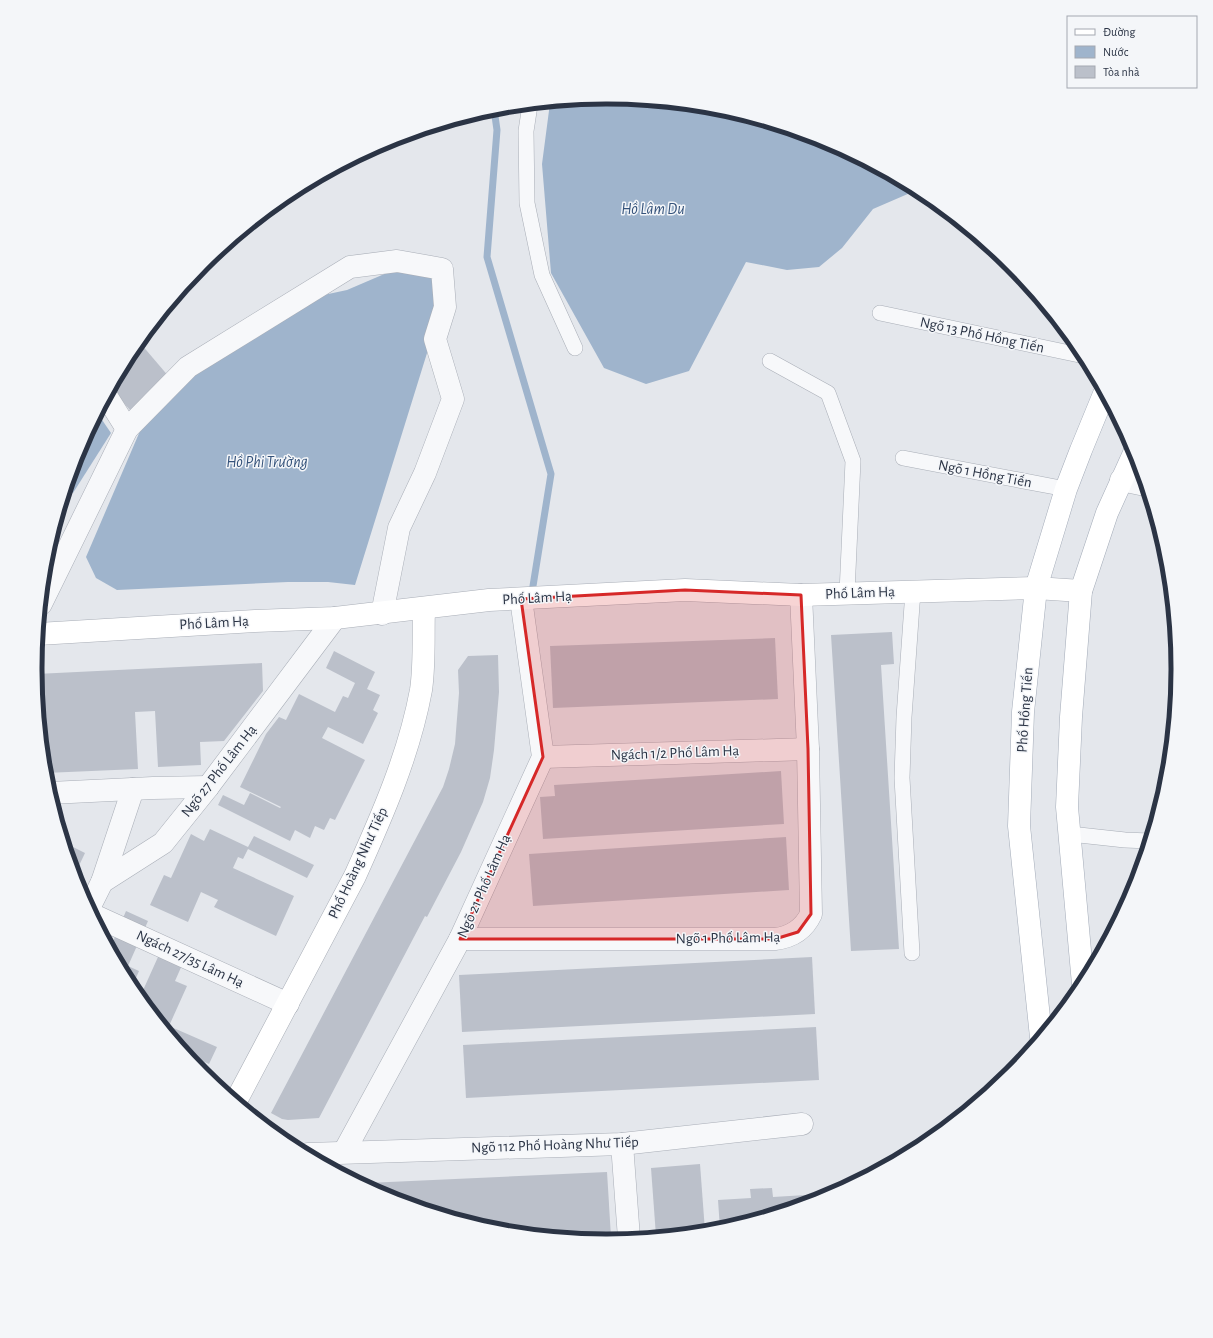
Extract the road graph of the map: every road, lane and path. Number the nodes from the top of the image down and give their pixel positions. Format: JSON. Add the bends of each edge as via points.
{"nodes":[{"id":1,"x":529,"y":110,"type":"edge"},
{"id":2,"x":880,"y":313,"type":"dead end"},
{"id":3,"x":575,"y":348,"type":"dead end"},
{"id":4,"x":1075,"y":354,"type":"edge"},
{"id":5,"x":770,"y":361,"type":"dead end"},
{"id":6,"x":1102,"y":399,"type":"edge"},
{"id":7,"x":110,"y":402,"type":"edge"},
{"id":8,"x":127,"y":430,"type":"junction"},
{"id":9,"x":903,"y":458,"type":"dead end"},
{"id":10,"x":1131,"y":460,"type":"edge"},
{"id":11,"x":1121,"y":480,"type":"junction"},
{"id":12,"x":1139,"y":484,"type":"edge"},
{"id":13,"x":1066,"y":489,"type":"junction"},
{"id":14,"x":1036,"y":588,"type":"junction"},
{"id":15,"x":48,"y":590,"type":"edge"},
{"id":16,"x":913,"y":591,"type":"junction"},
{"id":17,"x":1081,"y":591,"type":"junction"},
{"id":18,"x":847,"y":593,"type":"junction"},
{"id":19,"x":801,"y":595,"type":"junction"},
{"id":20,"x":521,"y":599,"type":"junction"},
{"id":21,"x":424,"y":608,"type":"junction"},
{"id":22,"x":382,"y":614,"type":"junction"},
{"id":23,"x":335,"y":618,"type":"junction"},
{"id":24,"x":43,"y":634,"type":"edge"},
{"id":25,"x":808,"y":749,"type":"junction"},
{"id":26,"x":543,"y":757,"type":"junction"},
{"id":27,"x":208,"y":787,"type":"junction"},
{"id":28,"x":133,"y":789,"type":"junction"},
{"id":29,"x":56,"y":793,"type":"edge"},
{"id":30,"x":1070,"y":834,"type":"junction"},
{"id":31,"x":1144,"y":841,"type":"edge"},
{"id":32,"x":102,"y":882,"type":"junction"},
{"id":33,"x":92,"y":901,"type":"edge"},
{"id":34,"x":99,"y":917,"type":"edge"},
{"id":35,"x":460,"y":939,"type":"junction"},
{"id":36,"x":912,"y":953,"type":"dead end"},
{"id":37,"x":1082,"y":973,"type":"edge"},
{"id":38,"x":288,"y":1004,"type":"junction"},
{"id":39,"x":1039,"y":1031,"type":"edge"},
{"id":40,"x":238,"y":1097,"type":"edge"},
{"id":41,"x":802,"y":1124,"type":"dead end"},
{"id":42,"x":622,"y":1144,"type":"junction"},
{"id":43,"x":344,"y":1152,"type":"junction"},
{"id":44,"x":317,"y":1153,"type":"edge"},
{"id":45,"x":629,"y":1233,"type":"edge"}],
"edges":[{"from":1,"to":3,"type":"lane","via":[[526,131],[526,203],[542,275]]},
{"from":2,"to":4,"type":"lane","name":"Ngõ 13 Phố Hồng Tiến"},
{"from":5,"to":18,"type":"lane","via":[[828,393],[853,461]]},
{"from":6,"to":13,"type":"street","name":"Phố Hồng Tiến"},
{"from":7,"to":8,"type":"street"},
{"from":8,"to":15,"type":"street"},
{"from":8,"to":22,"type":"street","via":[[188,367],[350,268],[397,261],[442,268],[445,307],[435,338],[453,399],[425,472],[399,528]]},
{"from":9,"to":13,"type":"lane","name":"Ngõ 1 Hồng Tiến"},
{"from":10,"to":11,"type":"street"},
{"from":11,"to":12,"type":"street"},
{"from":11,"to":17,"type":"street"},
{"from":13,"to":14,"type":"street","name":"Phố Hồng Tiến"},
{"from":14,"to":16,"type":"street","name":"Phố Lâm Hạ"},
{"from":14,"to":17,"type":"street","name":"Phố Lâm Hạ"},
{"from":14,"to":39,"type":"street","name":"Phố Hồng Tiến","via":[[1023,712],[1019,826]]},
{"from":16,"to":18,"type":"street","name":"Phố Lâm Hạ"},
{"from":16,"to":36,"type":"lane","via":[[902,778]]},
{"from":17,"to":30,"type":"street","via":[[1067,799]]},
{"from":18,"to":19,"type":"street","name":"Phố Lâm Hạ"},
{"from":19,"to":20,"type":"street","name":"Phố Lâm Hạ","via":[[685,590]]},
{"from":19,"to":25,"type":"street","name":"Ngõ 1 Phố Lâm Hạ"},
{"from":20,"to":21,"type":"street","name":"Phố Lâm Hạ"},
{"from":20,"to":26,"type":"street"},
{"from":21,"to":22,"type":"street","name":"Phố Lâm Hạ"},
{"from":21,"to":38,"type":"street","name":"Phố Hoàng Như Tiếp","via":[[421,689],[404,755],[355,876]]},
{"from":22,"to":23,"type":"street","name":"Phố Lâm Hạ"},
{"from":23,"to":24,"type":"street","name":"Phố Lâm Hạ"},
{"from":23,"to":27,"type":"street","name":"Ngõ 27 Phố Lâm Hạ"},
{"from":25,"to":26,"type":"street","name":"Ngách 1/2 Phố Lâm Hạ"},
{"from":25,"to":35,"type":"street","name":"Ngõ 1 Phố Lâm Hạ","via":[[811,914],[798,932],[775,939]]},
{"from":26,"to":35,"type":"street","name":"Ngõ 21 Phố Lâm Hạ"},
{"from":27,"to":28,"type":"street"},
{"from":27,"to":32,"type":"street","name":"Ngõ 27 Phố Lâm Hạ","via":[[163,843]]},
{"from":28,"to":29,"type":"street"},
{"from":28,"to":32,"type":"street"},
{"from":30,"to":31,"type":"lane"},
{"from":30,"to":37,"type":"street"},
{"from":32,"to":33,"type":"street"},
{"from":34,"to":38,"type":"street","name":"Ngách 27/35 Lâm Hạ"},
{"from":35,"to":43,"type":"street","name":"Ngõ 21 Phố Lâm Hạ"},
{"from":38,"to":40,"type":"street","name":"Phố Hoàng Như Tiếp"},
{"from":41,"to":42,"type":"street","name":"Ngõ 112 Phố Hoàng Như Tiếp"},
{"from":42,"to":43,"type":"street","name":"Ngõ 112 Phố Hoàng Như Tiếp"},
{"from":42,"to":45,"type":"street"},
{"from":43,"to":44,"type":"street","name":"Ngõ 112 Phố Hoàng Như Tiếp"}]}
